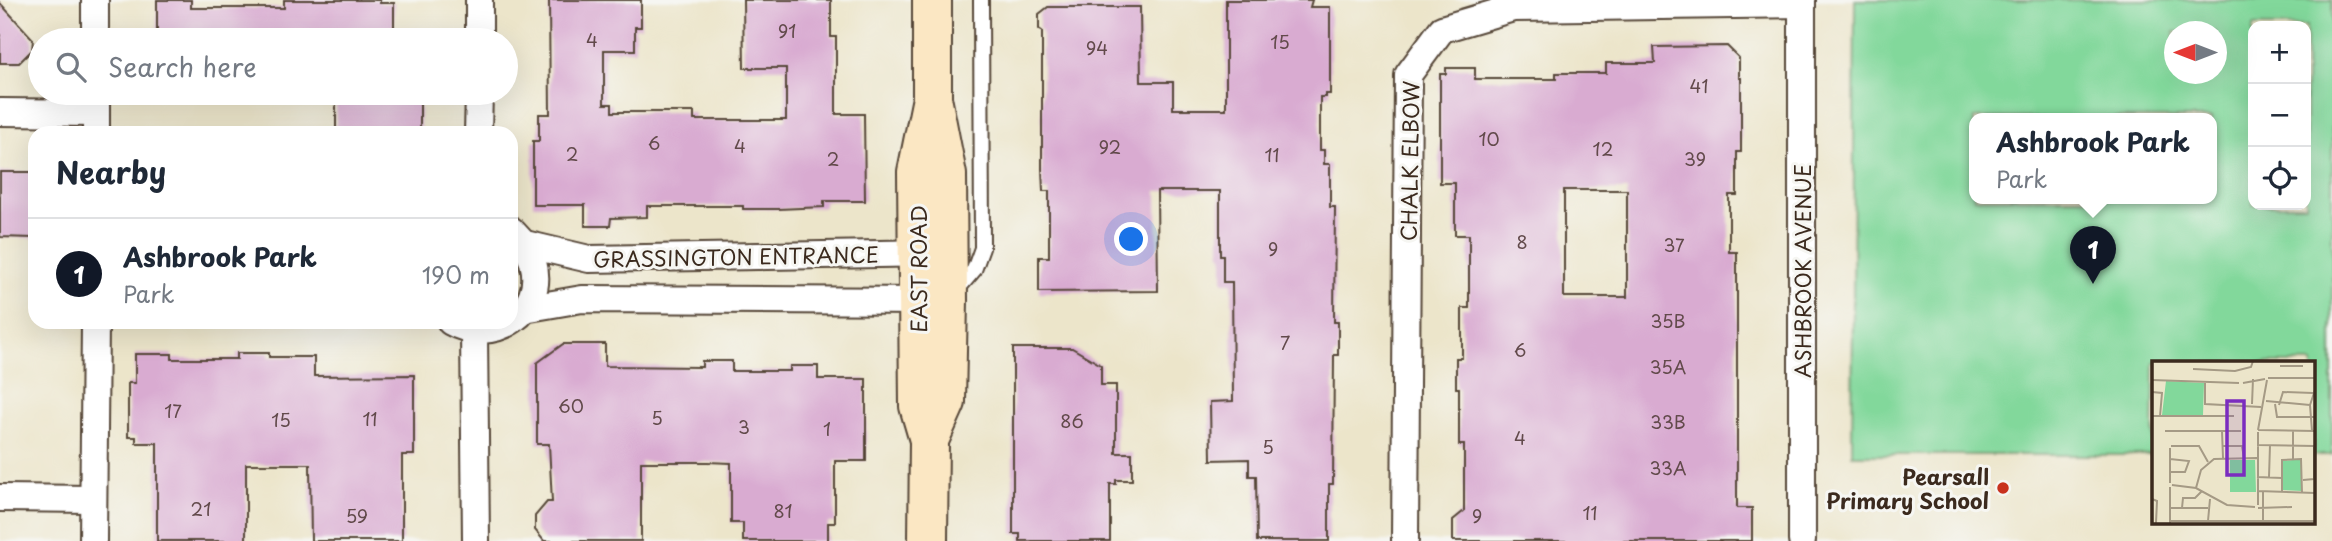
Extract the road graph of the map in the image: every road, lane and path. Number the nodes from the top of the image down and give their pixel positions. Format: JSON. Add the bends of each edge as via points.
{"nodes":[{"id":1,"x":95,"y":0,"type":"edge"},
{"id":2,"x":479,"y":0,"type":"edge"},
{"id":3,"x":932,"y":0,"type":"edge"},
{"id":4,"x":981,"y":0,"type":"edge"},
{"id":5,"x":1802,"y":2,"type":"edge"},
{"id":6,"x":95,"y":28,"type":"edge"},
{"id":7,"x":479,"y":28,"type":"edge"},
{"id":8,"x":478,"y":105,"type":"edge"},
{"id":9,"x":0,"y":112,"type":"edge"},
{"id":10,"x":96,"y":113,"type":"edge"},
{"id":11,"x":478,"y":126,"type":"edge"},
{"id":12,"x":518,"y":237,"type":"edge"},
{"id":13,"x":933,"y":253,"type":"junction"},
{"id":14,"x":933,"y":301,"type":"junction"},
{"id":15,"x":524,"y":309,"type":"junction"},
{"id":16,"x":518,"y":315,"type":"edge"},
{"id":17,"x":95,"y":329,"type":"edge"},
{"id":18,"x":462,"y":329,"type":"edge"},
{"id":19,"x":0,"y":498,"type":"edge"},
{"id":20,"x":93,"y":499,"type":"junction"},
{"id":21,"x":93,"y":541,"type":"edge"},
{"id":22,"x":476,"y":541,"type":"edge"},
{"id":23,"x":928,"y":541,"type":"edge"},
{"id":24,"x":1405,"y":541,"type":"edge"},
{"id":25,"x":1802,"y":541,"type":"edge"}],
"edges":[{"from":1,"to":6,"type":"street"},
{"from":2,"to":7,"type":"street"},
{"from":3,"to":13,"type":"street","name":"EAST ROAD","via":[[932,98],[918,172]]},
{"from":4,"to":14,"type":"lane","name":"EAST ROAD","via":[[982,248],[974,271]]},
{"from":5,"to":24,"type":"street","name":"CHALK ELBOW","via":[[1513,8],[1442,29],[1408,75]]},
{"from":5,"to":25,"type":"street","name":"ASHBROOK AVENUE"},
{"from":8,"to":11,"type":"street"},
{"from":9,"to":10,"type":"street"},
{"from":12,"to":13,"type":"street","name":"GRASSINGTON ENTRANCE","via":[[589,259]]},
{"from":12,"to":15,"type":"street","via":[[533,262],[535,281]]},
{"from":13,"to":14,"type":"street","name":"EAST ROAD"},
{"from":14,"to":15,"type":"street","name":"GRASSINGTON ENTRANCE","via":[[582,299]]},
{"from":14,"to":23,"type":"street","name":"EAST ROAD","via":[[919,405],[929,440]]},
{"from":15,"to":16,"type":"street"},
{"from":17,"to":20,"type":"street"},
{"from":18,"to":22,"type":"street"},
{"from":19,"to":20,"type":"street"},
{"from":20,"to":21,"type":"street"}]}
